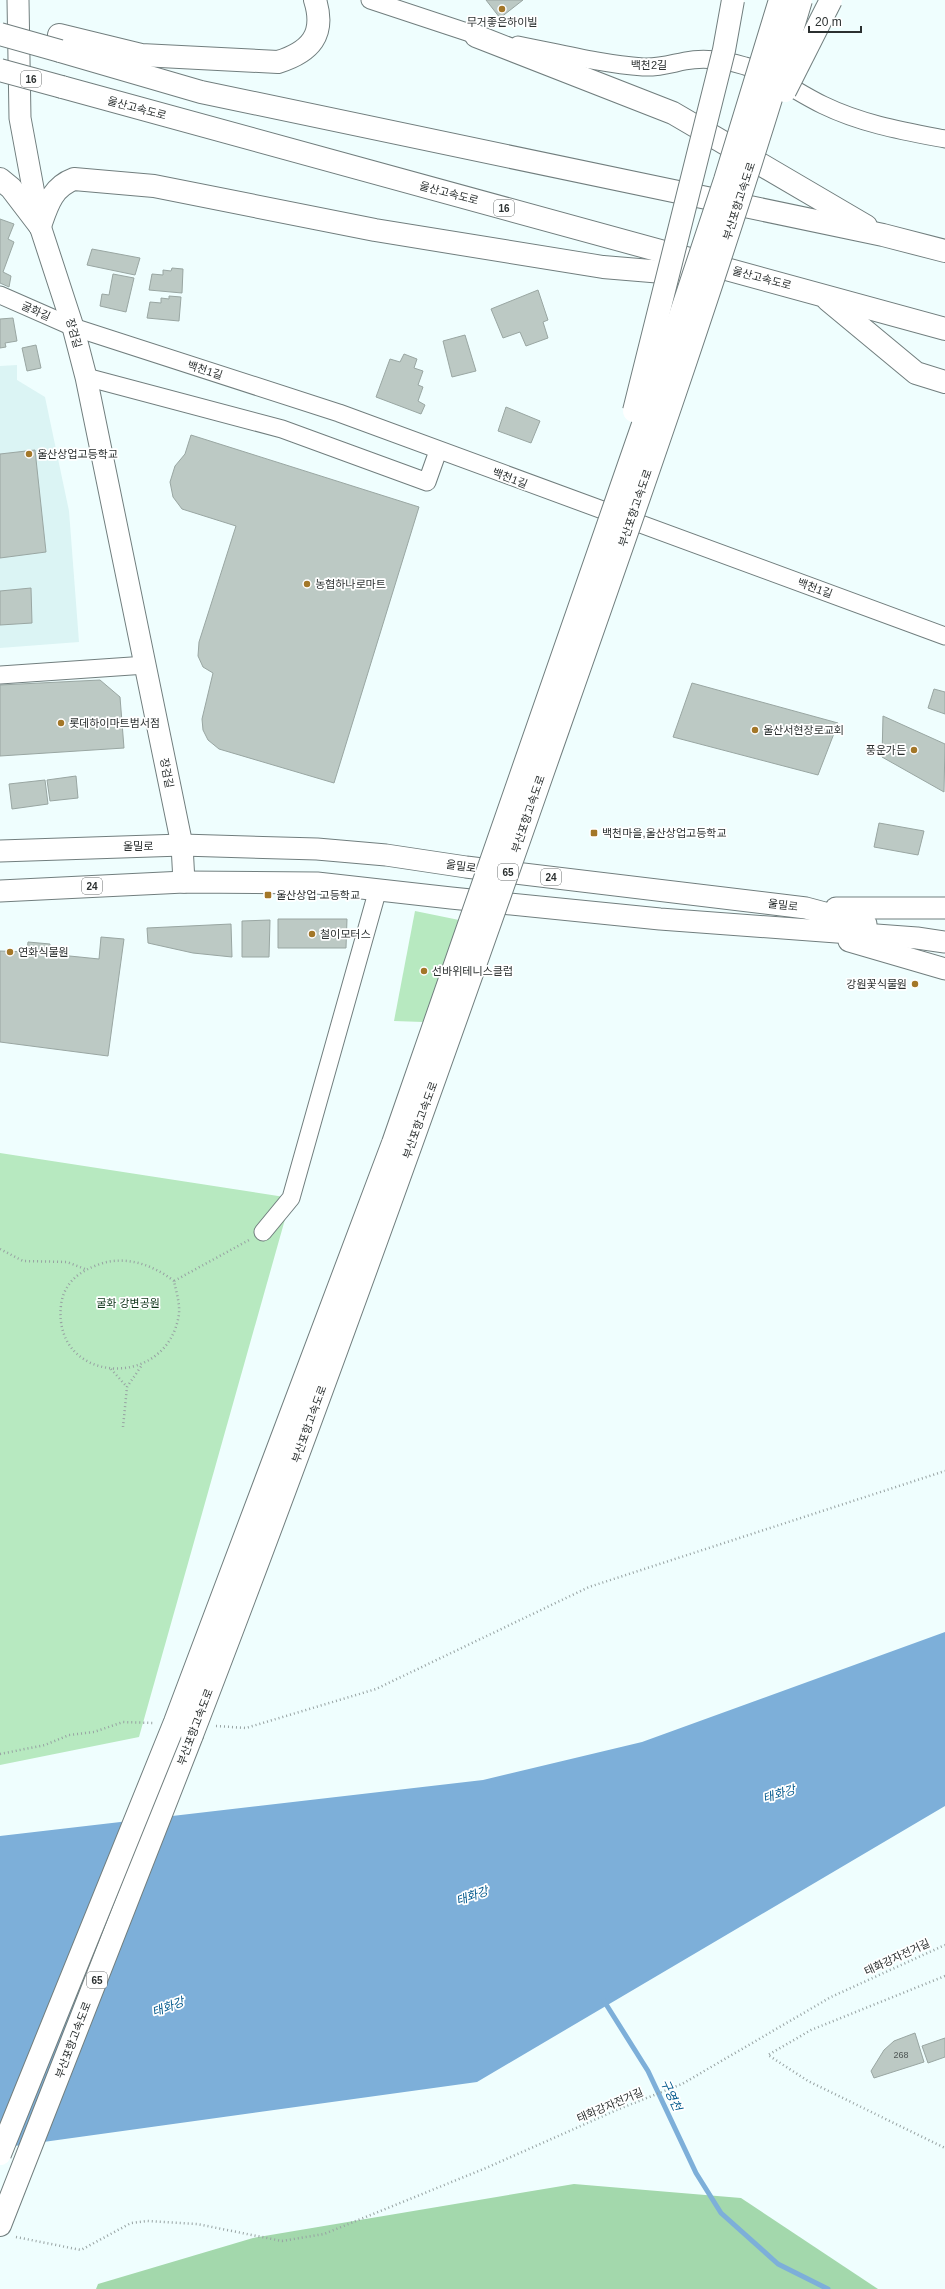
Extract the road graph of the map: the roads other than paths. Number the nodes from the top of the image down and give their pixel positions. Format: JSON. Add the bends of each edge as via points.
{"nodes":[{"id":1,"x":18,"y":0,"type":"edge"},
{"id":2,"x":316,"y":0,"type":"edge"},
{"id":3,"x":370,"y":0,"type":"edge"},
{"id":4,"x":733,"y":0,"type":"edge"},
{"id":5,"x":780,"y":0,"type":"edge"},
{"id":6,"x":801,"y":0,"type":"edge"},
{"id":7,"x":831,"y":0,"type":"edge"},
{"id":8,"x":0,"y":30,"type":"edge"},
{"id":9,"x":0,"y":34,"type":"edge"},
{"id":10,"x":476,"y":36,"type":"junction"},
{"id":11,"x":59,"y":43,"type":"junction"},
{"id":12,"x":0,"y":70,"type":"edge"},
{"id":13,"x":762,"y":134,"type":"junction"},
{"id":14,"x":945,"y":140,"type":"edge"},
{"id":15,"x":0,"y":179,"type":"edge"},
{"id":16,"x":40,"y":226,"type":"junction"},
{"id":17,"x":883,"y":235,"type":"junction"},
{"id":18,"x":945,"y":251,"type":"edge"},
{"id":19,"x":776,"y":282,"type":"junction"},
{"id":20,"x":0,"y":295,"type":"edge"},
{"id":21,"x":822,"y":295,"type":"junction"},
{"id":22,"x":72,"y":327,"type":"junction"},
{"id":23,"x":945,"y":329,"type":"edge"},
{"id":24,"x":86,"y":377,"type":"junction"},
{"id":25,"x":945,"y":382,"type":"edge"},
{"id":26,"x":438,"y":451,"type":"junction"},
{"id":27,"x":602,"y":546,"type":"junction"},
{"id":28,"x":945,"y":636,"type":"edge"},
{"id":29,"x":146,"y":665,"type":"junction"},
{"id":30,"x":0,"y":675,"type":"edge"},
{"id":31,"x":182,"y":845,"type":"junction"},
{"id":32,"x":0,"y":851,"type":"edge"},
{"id":33,"x":184,"y":882,"type":"junction"},
{"id":34,"x":378,"y":889,"type":"junction"},
{"id":35,"x":0,"y":891,"type":"edge"},
{"id":36,"x":806,"y":908,"type":"junction"},
{"id":37,"x":945,"y":908,"type":"edge"},
{"id":38,"x":806,"y":929,"type":"junction"},
{"id":39,"x":917,"y":938,"type":"junction"},
{"id":40,"x":945,"y":942,"type":"edge"},
{"id":41,"x":945,"y":969,"type":"edge"},
{"id":42,"x":263,"y":1232,"type":"road end"},
{"id":43,"x":0,"y":2154,"type":"edge"},
{"id":44,"x":7,"y":2231,"type":"edge"}],
"edges":[{"from":1,"to":16,"type":"main road","name":"장검길","via":[[20,118]]},
{"from":2,"to":11,"type":"highway","via":[[320,16],[318,30],[310,45],[296,56],[278,62],[141,55]]},
{"from":3,"to":10,"type":"street","name":"백천2길"},
{"from":4,"to":27,"type":"highway","bridge":true,"via":[[724,50]]},
{"from":5,"to":27,"type":"highway","name":"부산포항고속도로","number":"65","bridge":true,"via":[[725,180]]},
{"from":6,"to":13,"type":"highway","name":"부산포항고속도로","number":"65","bridge":true},
{"from":7,"to":13,"type":"highway","bridge":true},
{"from":8,"to":11,"type":"highway"},
{"from":9,"to":11,"type":"highway","bridge":true},
{"from":10,"to":14,"type":"street","name":"백천2길","via":[[643,67],[671,66],[701,59],[720,60],[746,66],[777,78],[847,116],[883,128]]},
{"from":10,"to":17,"type":"highway","via":[[673,113]]},
{"from":11,"to":17,"type":"highway","via":[[202,92]]},
{"from":12,"to":19,"type":"highway","name":"울산고속도로","number":"16","bridge":true},
{"from":13,"to":44,"type":"highway","name":"부산포항고속도로","number":"65","bridge":true,"via":[[597,619],[423,1112],[263,1550]]},
{"from":15,"to":16,"type":"highway","via":[[11,188]]},
{"from":16,"to":19,"type":"highway","via":[[53,193],[64,183],[74,179],[154,186],[375,230],[603,267]]},
{"from":16,"to":22,"type":"main road","name":"장검길"},
{"from":17,"to":18,"type":"highway"},
{"from":19,"to":21,"type":"highway","name":"울산고속도로","number":"16"},
{"from":20,"to":22,"type":"street","name":"굴화길"},
{"from":21,"to":23,"type":"highway","name":"울산고속도로","number":"16"},
{"from":21,"to":25,"type":"highway","via":[[916,373]]},
{"from":22,"to":24,"type":"main road","name":"장검길"},
{"from":22,"to":26,"type":"street","name":"백천1길","via":[[339,414]]},
{"from":24,"to":26,"type":"street","via":[[282,429],[427,482]]},
{"from":24,"to":29,"type":"main road","name":"장검길"},
{"from":26,"to":28,"type":"street","name":"백천1길"},
{"from":27,"to":43,"type":"highway","name":"부산포항고속도로","number":"65","bridge":true,"via":[[393,1143],[175,1722]]},
{"from":29,"to":30,"type":"street"},
{"from":29,"to":31,"type":"main road","name":"장검길"},
{"from":31,"to":32,"type":"main road","name":"울밀로","number":"24"},
{"from":31,"to":33,"type":"main road","name":"장검길"},
{"from":31,"to":36,"type":"main road","name":"울밀로","number":"24","via":[[310,848],[386,855]]},
{"from":33,"to":34,"type":"main road","name":"울밀로","number":"24","via":[[317,882]]},
{"from":33,"to":35,"type":"main road","name":"울밀로","number":"24"},
{"from":34,"to":38,"type":"main road","name":"울밀로","number":"24","via":[[660,919]]},
{"from":34,"to":42,"type":"street","via":[[291,1198]]},
{"from":36,"to":37,"type":"main road"},
{"from":36,"to":39,"type":"main road","name":"울밀로","number":"24"},
{"from":38,"to":39,"type":"main road","name":"울밀로","number":"24"},
{"from":38,"to":41,"type":"main road"},
{"from":39,"to":40,"type":"main road","name":"울밀로","number":"24"}]}
